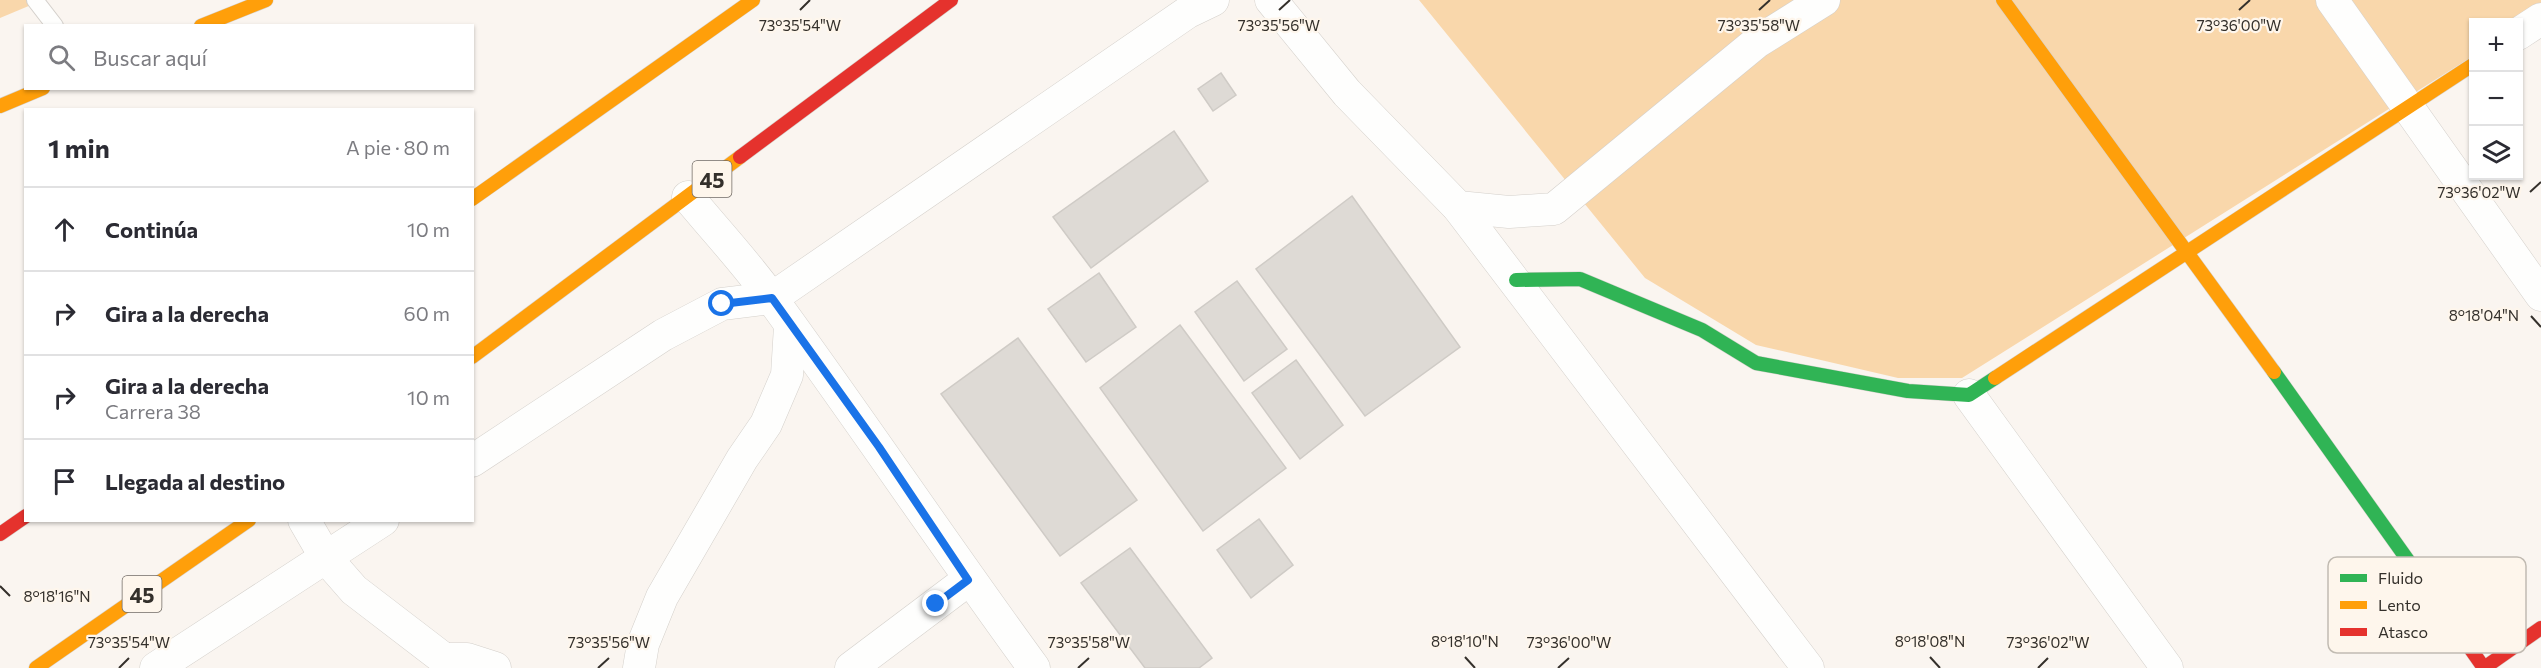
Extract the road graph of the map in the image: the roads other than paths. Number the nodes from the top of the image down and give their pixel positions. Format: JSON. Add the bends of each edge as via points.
{"nodes":[{"id":1,"x":35,"y":0,"type":"edge"},
{"id":2,"x":266,"y":0,"type":"edge"},
{"id":3,"x":753,"y":0,"type":"edge"},
{"id":4,"x":951,"y":0,"type":"edge"},
{"id":5,"x":1212,"y":0,"type":"edge"},
{"id":6,"x":1270,"y":0,"type":"edge"},
{"id":7,"x":1824,"y":0,"type":"edge"},
{"id":8,"x":2003,"y":0,"type":"edge"},
{"id":9,"x":2332,"y":0,"type":"edge"},
{"id":10,"x":2541,"y":19,"type":"edge"},
{"id":11,"x":53,"y":24,"type":"edge"},
{"id":12,"x":206,"y":24,"type":"edge"},
{"id":13,"x":2523,"y":31,"type":"edge"},
{"id":14,"x":2469,"y":67,"type":"edge"},
{"id":15,"x":38,"y":90,"type":"edge"},
{"id":16,"x":0,"y":106,"type":"edge"},
{"id":17,"x":2409,"y":108,"type":"junction"},
{"id":18,"x":688,"y":197,"type":"junction"},
{"id":19,"x":474,"y":198,"type":"edge"},
{"id":20,"x":1458,"y":207,"type":"junction"},
{"id":21,"x":2188,"y":252,"type":"junction"},
{"id":22,"x":1516,"y":280,"type":"junction"},
{"id":23,"x":2541,"y":295,"type":"edge"},
{"id":24,"x":772,"y":298,"type":"junction"},
{"id":25,"x":790,"y":326,"type":"junction"},
{"id":26,"x":474,"y":356,"type":"edge"},
{"id":27,"x":1969,"y":395,"type":"junction"},
{"id":28,"x":474,"y":460,"type":"edge"},
{"id":29,"x":24,"y":517,"type":"edge"},
{"id":30,"x":246,"y":522,"type":"edge"},
{"id":31,"x":305,"y":522,"type":"edge"},
{"id":32,"x":380,"y":522,"type":"edge"},
{"id":33,"x":0,"y":534,"type":"edge"},
{"id":34,"x":2405,"y":557,"type":"edge"},
{"id":35,"x":326,"y":558,"type":"junction"},
{"id":36,"x":968,"y":580,"type":"junction"},
{"id":37,"x":2541,"y":628,"type":"edge"},
{"id":38,"x":2526,"y":639,"type":"edge"},
{"id":39,"x":2473,"y":653,"type":"edge"},
{"id":40,"x":2505,"y":653,"type":"edge"},
{"id":41,"x":448,"y":663,"type":"edge"},
{"id":42,"x":36,"y":668,"type":"edge"},
{"id":43,"x":156,"y":668,"type":"edge"},
{"id":44,"x":495,"y":668,"type":"edge"},
{"id":45,"x":639,"y":668,"type":"edge"},
{"id":46,"x":851,"y":668,"type":"edge"},
{"id":47,"x":1034,"y":668,"type":"edge"},
{"id":48,"x":1808,"y":668,"type":"edge"},
{"id":49,"x":2167,"y":668,"type":"edge"},
{"id":50,"x":2484,"y":668,"type":"edge"}],
"edges":[{"from":1,"to":11,"type":"lane"},
{"from":2,"to":12,"type":"main road"},
{"from":3,"to":19,"type":"main road"},
{"from":4,"to":18,"type":"main road","number":"45"},
{"from":5,"to":24,"type":"street","via":[[1188,12]]},
{"from":6,"to":20,"type":"street","via":[[1347,93]]},
{"from":7,"to":20,"type":"street","via":[[1757,42],[1554,209],[1509,212]]},
{"from":8,"to":21,"type":"main road"},
{"from":9,"to":17,"type":"street"},
{"from":10,"to":13,"type":"street"},
{"from":14,"to":17,"type":"main road"},
{"from":15,"to":16,"type":"main road"},
{"from":17,"to":21,"type":"main road"},
{"from":17,"to":23,"type":"street"},
{"from":18,"to":24,"type":"street"},
{"from":18,"to":26,"type":"main road","number":"45"},
{"from":20,"to":22,"type":"street"},
{"from":21,"to":27,"type":"main road"},
{"from":21,"to":34,"type":"main road"},
{"from":22,"to":27,"type":"main road","via":[[1580,279],[1702,330],[1756,363],[1908,391]]},
{"from":22,"to":48,"type":"street"},
{"from":24,"to":25,"type":"street"},
{"from":24,"to":28,"type":"street","via":[[722,304],[663,335]]},
{"from":25,"to":36,"type":"street","via":[[879,447]]},
{"from":25,"to":45,"type":"street","via":[[787,375],[766,424],[662,597],[643,644]]},
{"from":27,"to":49,"type":"street"},
{"from":29,"to":33,"type":"main road"},
{"from":30,"to":42,"type":"main road","number":"45"},
{"from":31,"to":35,"type":"street"},
{"from":32,"to":35,"type":"street"},
{"from":35,"to":41,"type":"street","via":[[354,590]]},
{"from":35,"to":43,"type":"street"},
{"from":36,"to":46,"type":"street"},
{"from":36,"to":47,"type":"street"},
{"from":37,"to":38,"type":"main road"},
{"from":39,"to":50,"type":"main road"},
{"from":40,"to":50,"type":"main road"},
{"from":41,"to":44,"type":"street","via":[[467,659]]}]}
